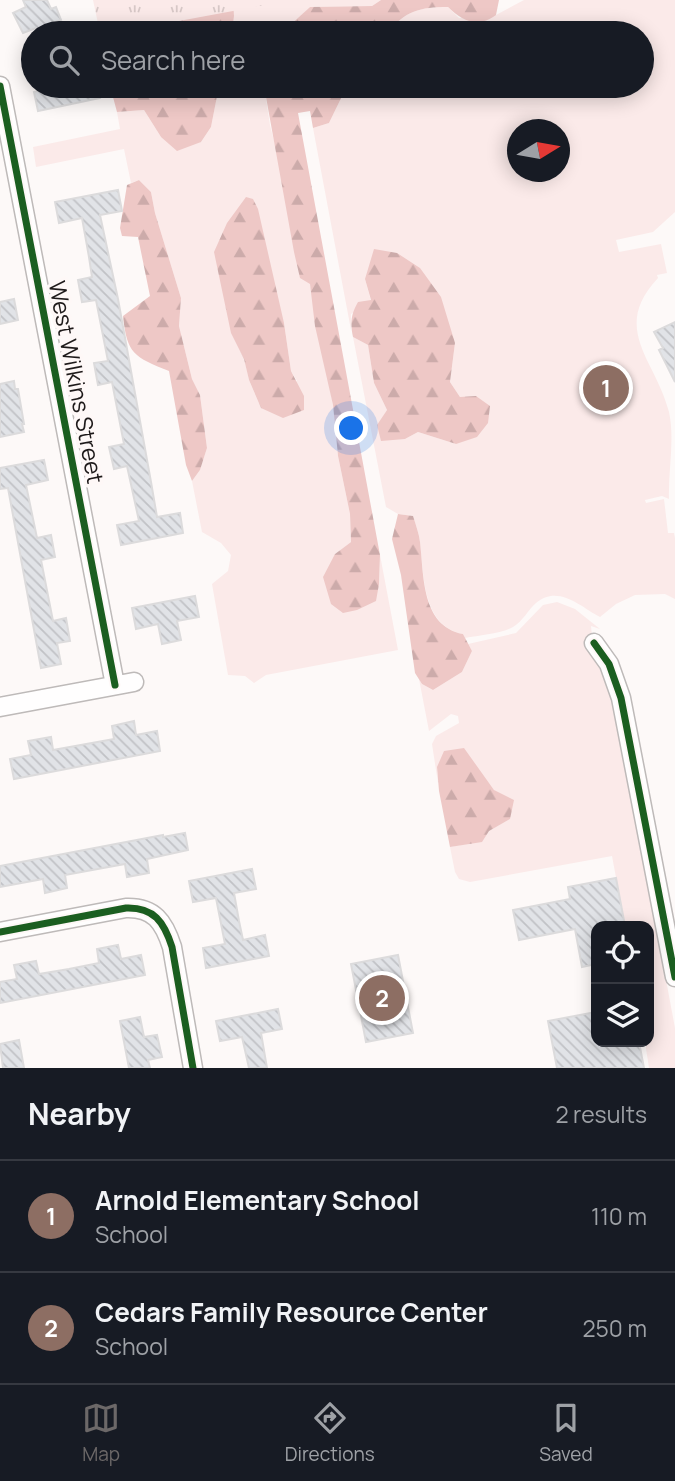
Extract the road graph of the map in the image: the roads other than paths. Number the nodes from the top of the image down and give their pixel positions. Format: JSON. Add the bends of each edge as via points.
{"nodes":[{"id":1,"x":0,"y":86,"type":"edge"},
{"id":2,"x":594,"y":643,"type":"dead end"},
{"id":3,"x":134,"y":682,"type":"dead end"},
{"id":4,"x":115,"y":685,"type":"junction"},
{"id":5,"x":0,"y":707,"type":"edge"},
{"id":6,"x":0,"y":932,"type":"edge"},
{"id":7,"x":675,"y":977,"type":"edge"},
{"id":8,"x":193,"y":1068,"type":"edge"}],
"edges":[{"from":1,"to":4,"type":"street","name":"West Wilkins Street"},
{"from":2,"to":7,"type":"street","via":[[609,664],[621,698]]},
{"from":3,"to":4,"type":"street"},
{"from":4,"to":5,"type":"street"},
{"from":6,"to":8,"type":"street","via":[[126,908],[155,915],[172,947]]}]}
